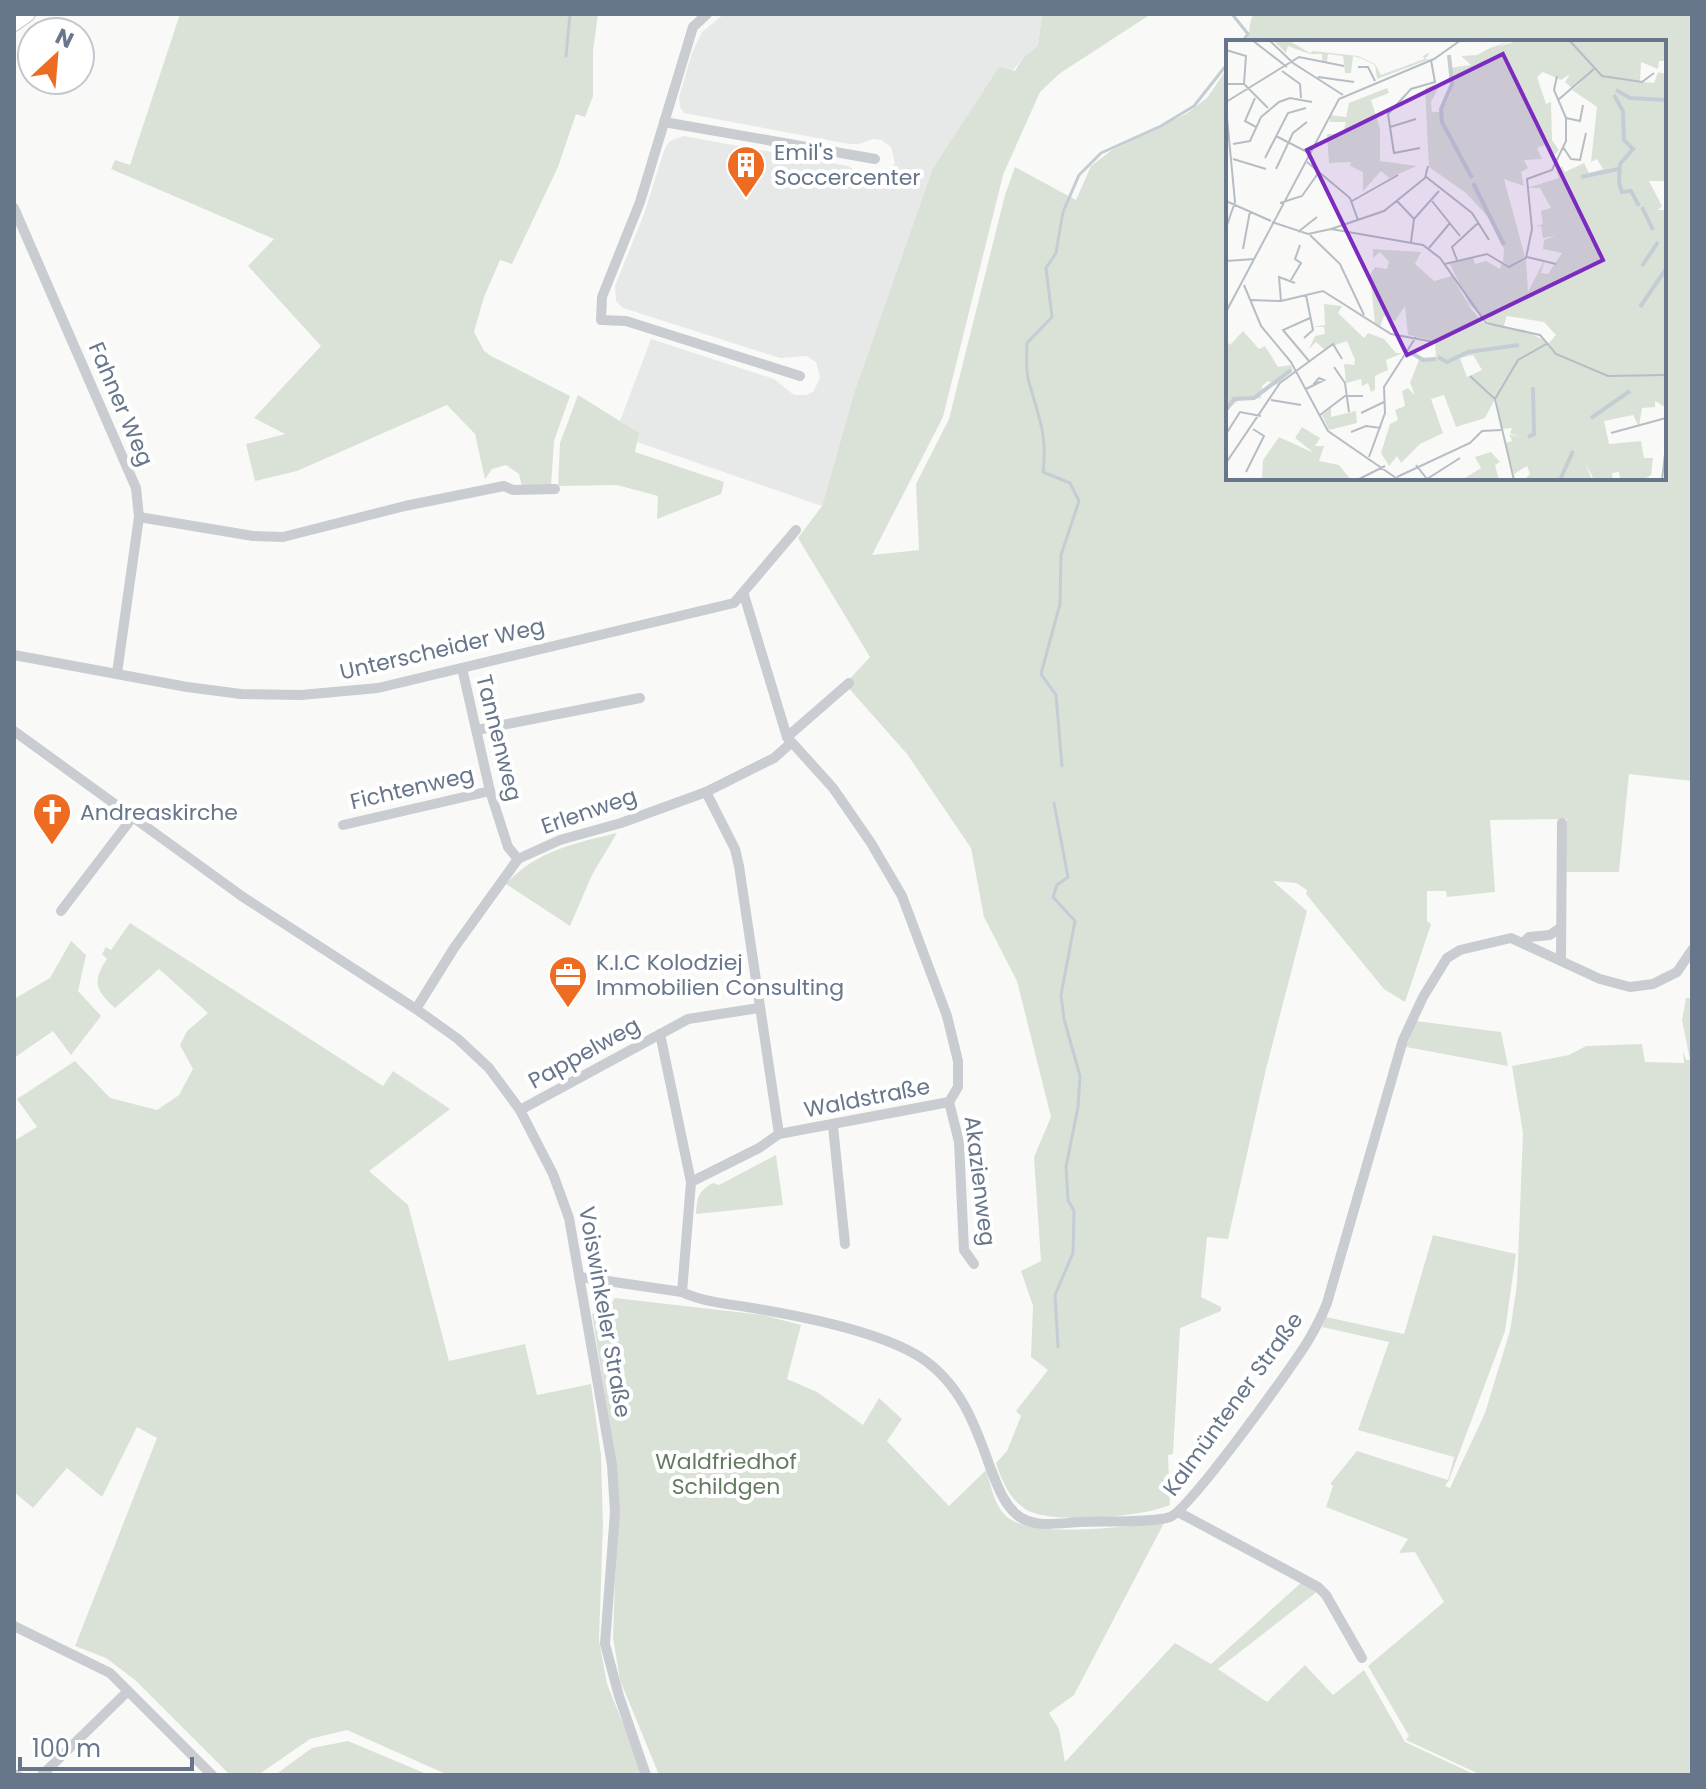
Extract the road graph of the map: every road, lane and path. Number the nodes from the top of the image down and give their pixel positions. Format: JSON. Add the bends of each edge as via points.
{"nodes":[{"id":1,"x":28,"y":14,"type":"edge"},
{"id":2,"x":707,"y":14,"type":"edge"},
{"id":3,"x":14,"y":24,"type":"edge"},
{"id":4,"x":664,"y":122,"type":"junction"},
{"id":5,"x":875,"y":159,"type":"dead end"},
{"id":6,"x":14,"y":208,"type":"edge"},
{"id":7,"x":800,"y":376,"type":"dead end"},
{"id":8,"x":555,"y":489,"type":"dead end"},
{"id":9,"x":139,"y":517,"type":"junction"},
{"id":10,"x":796,"y":530,"type":"dead end"},
{"id":11,"x":744,"y":595,"type":"junction"},
{"id":12,"x":14,"y":655,"type":"edge"},
{"id":13,"x":462,"y":668,"type":"junction"},
{"id":14,"x":117,"y":673,"type":"junction"},
{"id":15,"x":849,"y":683,"type":"dead end"},
{"id":16,"x":640,"y":698,"type":"dead end"},
{"id":17,"x":477,"y":730,"type":"junction"},
{"id":18,"x":14,"y":731,"type":"edge"},
{"id":19,"x":789,"y":740,"type":"junction"},
{"id":20,"x":490,"y":791,"type":"junction"},
{"id":21,"x":706,"y":792,"type":"junction"},
{"id":22,"x":132,"y":818,"type":"junction"},
{"id":23,"x":1562,"y":823,"type":"dead end"},
{"id":24,"x":343,"y":825,"type":"dead end"},
{"id":25,"x":518,"y":859,"type":"junction"},
{"id":26,"x":61,"y":911,"type":"dead end"},
{"id":27,"x":1560,"y":928,"type":"junction"},
{"id":28,"x":1524,"y":942,"type":"junction"},
{"id":29,"x":1692,"y":950,"type":"edge"},
{"id":30,"x":1561,"y":960,"type":"junction"},
{"id":31,"x":759,"y":1008,"type":"junction"},
{"id":32,"x":416,"y":1009,"type":"junction"},
{"id":33,"x":660,"y":1034,"type":"junction"},
{"id":34,"x":949,"y":1102,"type":"junction"},
{"id":35,"x":520,"y":1110,"type":"junction"},
{"id":36,"x":833,"y":1126,"type":"junction"},
{"id":37,"x":779,"y":1134,"type":"junction"},
{"id":38,"x":691,"y":1182,"type":"junction"},
{"id":39,"x":845,"y":1244,"type":"dead end"},
{"id":40,"x":974,"y":1264,"type":"dead end"},
{"id":41,"x":580,"y":1277,"type":"junction"},
{"id":42,"x":682,"y":1292,"type":"junction"},
{"id":43,"x":1178,"y":1512,"type":"junction"},
{"id":44,"x":14,"y":1626,"type":"edge"},
{"id":45,"x":1362,"y":1658,"type":"dead end"},
{"id":46,"x":128,"y":1691,"type":"junction"},
{"id":47,"x":42,"y":1775,"type":"edge"},
{"id":48,"x":212,"y":1775,"type":"edge"},
{"id":49,"x":646,"y":1775,"type":"edge"}],
"edges":[{"from":1,"to":3,"type":"main road"},
{"from":2,"to":4,"type":"street","via":[[693,27]]},
{"from":4,"to":5,"type":"street"},
{"from":4,"to":7,"type":"street","via":[[640,202],[602,297],[601,320],[626,321]]},
{"from":6,"to":9,"type":"street","name":"Fahner Weg","via":[[136,488]]},
{"from":8,"to":9,"type":"street","via":[[504,486],[283,537]]},
{"from":9,"to":14,"type":"street","name":"Fahner Weg"},
{"from":10,"to":11,"type":"street","name":"Unterscheider Weg"},
{"from":11,"to":13,"type":"street","name":"Unterscheider Weg","via":[[734,603]]},
{"from":11,"to":19,"type":"street","name":"Waldstraße"},
{"from":12,"to":14,"type":"street","name":"Unterscheider Weg"},
{"from":13,"to":14,"type":"street","name":"Unterscheider Weg","via":[[378,688],[301,695],[241,694]]},
{"from":13,"to":17,"type":"street","name":"Tannenweg"},
{"from":15,"to":19,"type":"street"},
{"from":16,"to":17,"type":"street"},
{"from":17,"to":20,"type":"street","name":"Tannenweg"},
{"from":18,"to":22,"type":"street","name":"Voiswinkeler Straße"},
{"from":19,"to":21,"type":"street","name":"Erlenweg","via":[[774,758]]},
{"from":19,"to":34,"type":"street","name":"Waldstraße","via":[[833,788],[902,896],[947,1016],[958,1061],[958,1087]]},
{"from":20,"to":24,"type":"street","name":"Fichtenweg"},
{"from":20,"to":25,"type":"street","name":"Tannenweg","via":[[508,847]]},
{"from":21,"to":25,"type":"street","name":"Erlenweg"},
{"from":21,"to":31,"type":"street","via":[[735,849]]},
{"from":22,"to":26,"type":"street"},
{"from":22,"to":32,"type":"street","name":"Voiswinkeler Straße"},
{"from":23,"to":27,"type":"street"},
{"from":25,"to":32,"type":"street","name":"Erlenweg"},
{"from":27,"to":28,"type":"street","name":"Kalmüntener Straße"},
{"from":27,"to":30,"type":"street"},
{"from":28,"to":30,"type":"street","name":"Kalmüntener Straße"},
{"from":28,"to":43,"type":"street","name":"Kalmüntener Straße","via":[[1508,938],[1460,950],[1442,965],[1403,1040],[1327,1303],[1314,1331]]},
{"from":29,"to":30,"type":"street","name":"Kalmüntener Straße","via":[[1677,972],[1653,984],[1630,987]]},
{"from":31,"to":33,"type":"street","name":"Pappelweg","via":[[688,1019]]},
{"from":31,"to":37,"type":"street"},
{"from":32,"to":35,"type":"street","name":"Voiswinkeler Straße","via":[[475,1055]]},
{"from":33,"to":35,"type":"street","name":"Pappelweg"},
{"from":33,"to":38,"type":"street"},
{"from":34,"to":36,"type":"street","name":"Waldstraße"},
{"from":34,"to":40,"type":"street","name":"Akazienweg","via":[[959,1142],[964,1250]]},
{"from":35,"to":41,"type":"street","name":"Voiswinkeler Straße","via":[[565,1202]]},
{"from":36,"to":37,"type":"street","name":"Waldstraße"},
{"from":36,"to":39,"type":"street"},
{"from":37,"to":38,"type":"street","name":"Waldstraße"},
{"from":38,"to":42,"type":"street"},
{"from":41,"to":42,"type":"street","name":"Kalmüntener Straße"},
{"from":41,"to":49,"type":"street","name":"Voiswinkeler Straße","via":[[612,1465],[615,1512],[605,1644]]},
{"from":42,"to":43,"type":"street","name":"Kalmüntener Straße","via":[[694,1299],[850,1331],[921,1358],[968,1410],[1001,1495],[1023,1520],[1130,1520],[1168,1518]]},
{"from":43,"to":45,"type":"street","via":[[1318,1587]]},
{"from":44,"to":46,"type":"street","via":[[94,1662]]},
{"from":46,"to":47,"type":"street"},
{"from":46,"to":48,"type":"street"}]}
